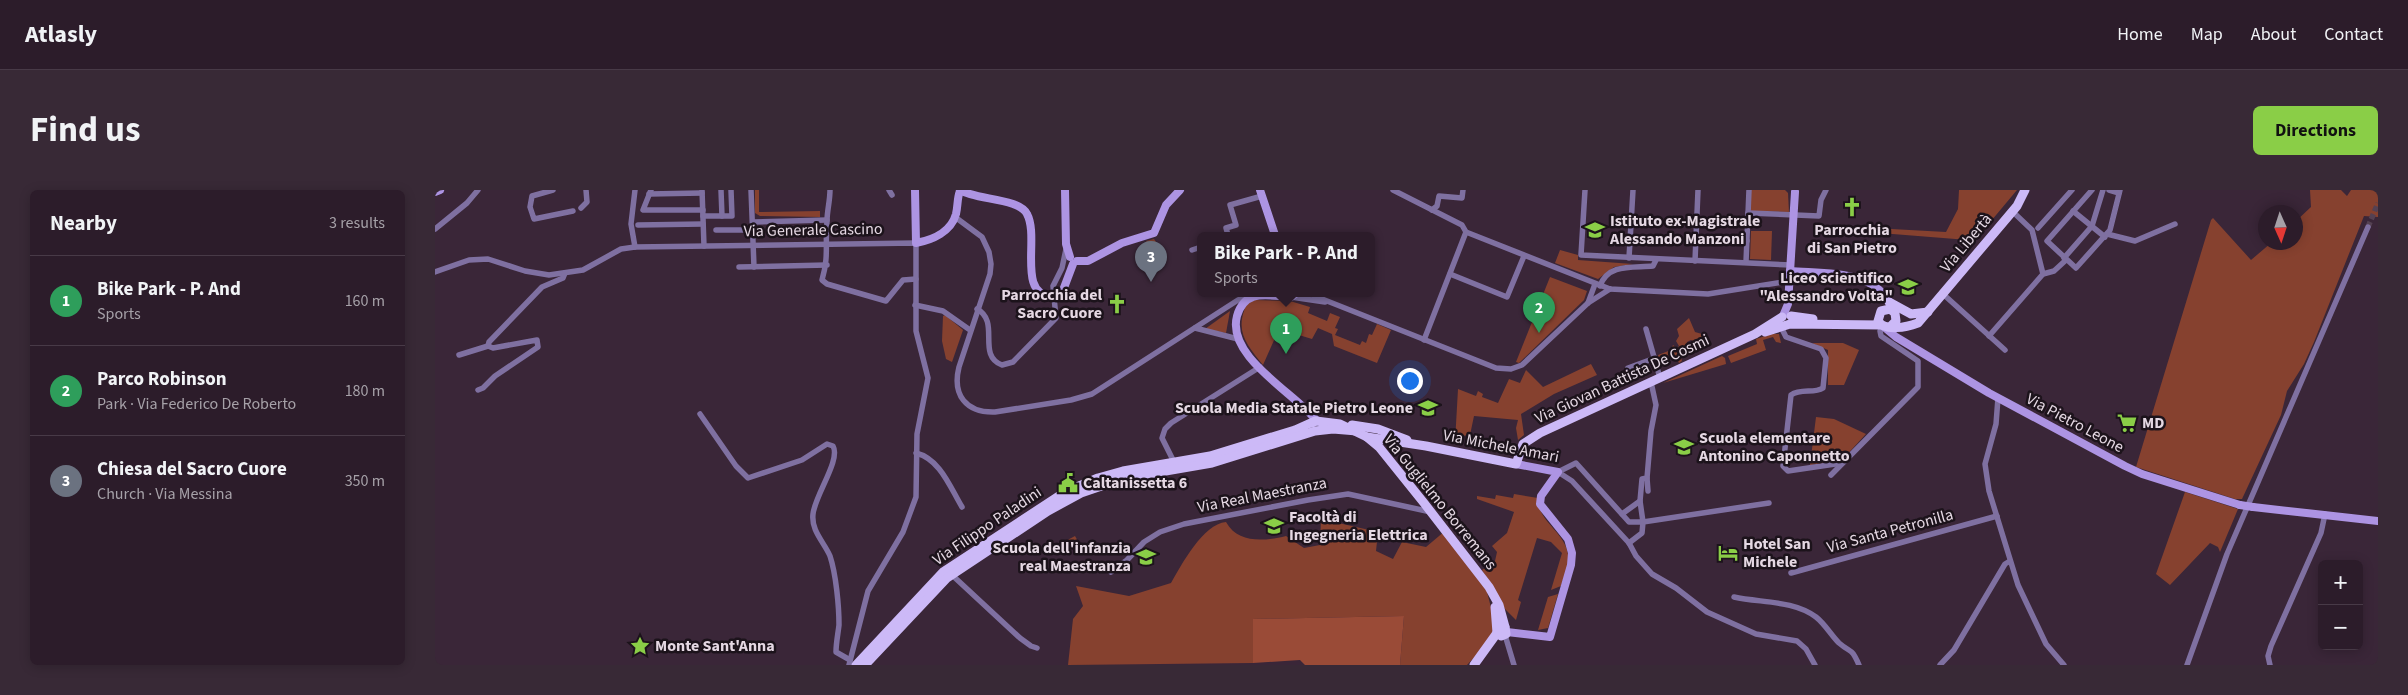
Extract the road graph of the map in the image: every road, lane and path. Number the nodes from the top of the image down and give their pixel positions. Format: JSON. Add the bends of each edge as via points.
{"nodes":[{"id":1,"x":440,"y":190,"type":"edge"},
{"id":2,"x":478,"y":190,"type":"edge"},
{"id":3,"x":553,"y":190,"type":"edge"},
{"id":4,"x":586,"y":190,"type":"edge"},
{"id":5,"x":635,"y":190,"type":"edge"},
{"id":6,"x":721,"y":190,"type":"edge"},
{"id":7,"x":731,"y":190,"type":"edge"},
{"id":8,"x":751,"y":190,"type":"edge"},
{"id":9,"x":830,"y":190,"type":"edge"},
{"id":10,"x":915,"y":190,"type":"edge"},
{"id":11,"x":960,"y":190,"type":"edge"},
{"id":12,"x":1065,"y":190,"type":"edge"},
{"id":13,"x":1180,"y":190,"type":"edge"},
{"id":14,"x":1393,"y":190,"type":"edge"},
{"id":15,"x":1463,"y":190,"type":"edge"},
{"id":16,"x":1585,"y":190,"type":"edge"},
{"id":17,"x":1633,"y":190,"type":"edge"},
{"id":18,"x":1698,"y":190,"type":"edge"},
{"id":19,"x":1749,"y":190,"type":"edge"},
{"id":20,"x":1794,"y":190,"type":"edge"},
{"id":21,"x":1826,"y":190,"type":"edge"},
{"id":22,"x":2025,"y":190,"type":"edge"},
{"id":23,"x":2072,"y":190,"type":"edge"},
{"id":24,"x":2092,"y":190,"type":"edge"},
{"id":25,"x":2103,"y":190,"type":"edge"},
{"id":26,"x":2109,"y":190,"type":"edge"},
{"id":27,"x":2120,"y":191,"type":"edge"},
{"id":28,"x":435,"y":192,"type":"edge"},
{"id":29,"x":650,"y":192,"type":"edge"},
{"id":30,"x":702,"y":192,"type":"edge"},
{"id":31,"x":1261,"y":193,"type":"edge"},
{"id":32,"x":581,"y":208,"type":"dead end"},
{"id":33,"x":1432,"y":210,"type":"junction"},
{"id":34,"x":573,"y":211,"type":"dead end"},
{"id":35,"x":2012,"y":211,"type":"junction"},
{"id":36,"x":2073,"y":211,"type":"junction"},
{"id":37,"x":703,"y":213,"type":"junction"},
{"id":38,"x":1748,"y":215,"type":"junction"},
{"id":39,"x":722,"y":216,"type":"junction"},
{"id":40,"x":1795,"y":216,"type":"junction"},
{"id":41,"x":955,"y":217,"type":"junction"},
{"id":42,"x":827,"y":220,"type":"junction"},
{"id":43,"x":753,"y":222,"type":"junction"},
{"id":44,"x":703,"y":224,"type":"junction"},
{"id":45,"x":2175,"y":224,"type":"dead end"},
{"id":46,"x":638,"y":225,"type":"dead end"},
{"id":47,"x":2092,"y":226,"type":"junction"},
{"id":48,"x":2368,"y":227,"type":"tunnel mouth"},
{"id":49,"x":2038,"y":228,"type":"dead end"},
{"id":50,"x":435,"y":229,"type":"edge"},
{"id":51,"x":716,"y":230,"type":"dead end"},
{"id":52,"x":753,"y":230,"type":"junction"},
{"id":53,"x":1227,"y":232,"type":"edge"},
{"id":54,"x":1274,"y":232,"type":"edge"},
{"id":55,"x":1466,"y":232,"type":"junction"},
{"id":56,"x":2106,"y":235,"type":"junction"},
{"id":57,"x":1696,"y":238,"type":"junction"},
{"id":58,"x":1747,"y":241,"type":"junction"},
{"id":59,"x":916,"y":242,"type":"junction"},
{"id":60,"x":827,"y":244,"type":"junction"},
{"id":61,"x":753,"y":245,"type":"junction"},
{"id":62,"x":703,"y":246,"type":"junction"},
{"id":63,"x":635,"y":247,"type":"junction"},
{"id":64,"x":1197,"y":248,"type":"edge"},
{"id":65,"x":1066,"y":249,"type":"junction"},
{"id":66,"x":1192,"y":250,"type":"dead end"},
{"id":67,"x":1524,"y":256,"type":"junction"},
{"id":68,"x":1629,"y":258,"type":"junction"},
{"id":69,"x":2065,"y":259,"type":"junction"},
{"id":70,"x":1656,"y":260,"type":"junction"},
{"id":71,"x":1074,"y":261,"type":"junction"},
{"id":72,"x":1695,"y":261,"type":"junction"},
{"id":73,"x":1746,"y":262,"type":"junction"},
{"id":74,"x":827,"y":265,"type":"junction"},
{"id":75,"x":739,"y":267,"type":"dead end"},
{"id":76,"x":754,"y":267,"type":"junction"},
{"id":77,"x":1791,"y":268,"type":"junction"},
{"id":78,"x":435,"y":272,"type":"edge"},
{"id":79,"x":565,"y":273,"type":"junction"},
{"id":80,"x":1450,"y":274,"type":"junction"},
{"id":81,"x":2043,"y":274,"type":"junction"},
{"id":82,"x":916,"y":279,"type":"junction"},
{"id":83,"x":1789,"y":281,"type":"junction"},
{"id":84,"x":1597,"y":285,"type":"junction"},
{"id":85,"x":1610,"y":289,"type":"junction"},
{"id":86,"x":1943,"y":294,"type":"junction"},
{"id":87,"x":1053,"y":297,"type":"junction"},
{"id":88,"x":1256,"y":297,"type":"edge"},
{"id":89,"x":1301,"y":297,"type":"edge"},
{"id":90,"x":1317,"y":297,"type":"edge"},
{"id":91,"x":1247,"y":298,"type":"junction"},
{"id":92,"x":1588,"y":303,"type":"junction"},
{"id":93,"x":1335,"y":304,"type":"junction"},
{"id":94,"x":915,"y":305,"type":"junction"},
{"id":95,"x":1892,"y":308,"type":"junction"},
{"id":96,"x":977,"y":309,"type":"junction"},
{"id":97,"x":1928,"y":312,"type":"junction"},
{"id":98,"x":1879,"y":314,"type":"junction"},
{"id":99,"x":1786,"y":321,"type":"junction"},
{"id":100,"x":1891,"y":327,"type":"junction"},
{"id":101,"x":1195,"y":328,"type":"junction"},
{"id":102,"x":1646,"y":329,"type":"dead end"},
{"id":103,"x":970,"y":330,"type":"junction"},
{"id":104,"x":1989,"y":336,"type":"junction"},
{"id":105,"x":1238,"y":339,"type":"junction"},
{"id":106,"x":1424,"y":340,"type":"junction"},
{"id":107,"x":1909,"y":343,"type":"junction"},
{"id":108,"x":488,"y":346,"type":"junction"},
{"id":109,"x":2005,"y":350,"type":"dead end"},
{"id":110,"x":459,"y":356,"type":"dead end"},
{"id":111,"x":1655,"y":358,"type":"junction"},
{"id":112,"x":1260,"y":367,"type":"junction"},
{"id":113,"x":1628,"y":368,"type":"dead end"},
{"id":114,"x":1660,"y":378,"type":"junction"},
{"id":115,"x":1651,"y":382,"type":"junction"},
{"id":116,"x":478,"y":390,"type":"dead end"},
{"id":117,"x":1998,"y":398,"type":"junction"},
{"id":118,"x":700,"y":414,"type":"dead end"},
{"id":119,"x":1315,"y":424,"type":"junction"},
{"id":120,"x":1340,"y":424,"type":"junction"},
{"id":121,"x":1357,"y":431,"type":"junction"},
{"id":122,"x":1398,"y":440,"type":"junction"},
{"id":123,"x":1379,"y":443,"type":"junction"},
{"id":124,"x":916,"y":453,"type":"junction"},
{"id":125,"x":1388,"y":458,"type":"junction"},
{"id":126,"x":1174,"y":462,"type":"junction"},
{"id":127,"x":1842,"y":463,"type":"junction"},
{"id":128,"x":1515,"y":464,"type":"junction"},
{"id":129,"x":1558,"y":472,"type":"junction"},
{"id":130,"x":1831,"y":475,"type":"dead end"},
{"id":131,"x":1647,"y":478,"type":"junction"},
{"id":132,"x":1648,"y":491,"type":"dead end"},
{"id":133,"x":1639,"y":501,"type":"junction"},
{"id":134,"x":1769,"y":503,"type":"dead end"},
{"id":135,"x":962,"y":507,"type":"dead end"},
{"id":136,"x":1432,"y":513,"type":"junction"},
{"id":137,"x":1621,"y":514,"type":"junction"},
{"id":138,"x":2325,"y":514,"type":"junction"},
{"id":139,"x":1997,"y":516,"type":"junction"},
{"id":140,"x":2378,"y":521,"type":"edge"},
{"id":141,"x":1643,"y":522,"type":"junction"},
{"id":142,"x":1629,"y":543,"type":"junction"},
{"id":143,"x":2010,"y":560,"type":"junction"},
{"id":144,"x":1111,"y":572,"type":"dead end"},
{"id":145,"x":1791,"y":572,"type":"dead end"},
{"id":146,"x":952,"y":575,"type":"junction"},
{"id":147,"x":1734,"y":597,"type":"dead end"},
{"id":148,"x":1503,"y":632,"type":"junction"},
{"id":149,"x":1037,"y":648,"type":"dead end"},
{"id":150,"x":852,"y":663,"type":"edge"},
{"id":151,"x":865,"y":665,"type":"edge"},
{"id":152,"x":1474,"y":665,"type":"edge"},
{"id":153,"x":1514,"y":665,"type":"edge"},
{"id":154,"x":1815,"y":665,"type":"edge"},
{"id":155,"x":1859,"y":665,"type":"edge"},
{"id":156,"x":1939,"y":665,"type":"edge"},
{"id":157,"x":2064,"y":665,"type":"edge"},
{"id":158,"x":2187,"y":665,"type":"edge"},
{"id":159,"x":2270,"y":665,"type":"edge"}],
"edges":[{"from":1,"to":28,"type":"main road"},
{"from":2,"to":50,"type":"street"},
{"from":3,"to":34,"type":"street","via":[[532,196],[533,219]]},
{"from":4,"to":32,"type":"street","via":[[587,202]]},
{"from":5,"to":63,"type":"street","via":[[631,224]]},
{"from":6,"to":39,"type":"street"},
{"from":7,"to":39,"type":"street","via":[[732,216]]},
{"from":8,"to":43,"type":"street"},
{"from":9,"to":42,"type":"street"},
{"from":10,"to":59,"type":"main road"},
{"from":11,"to":41,"type":"main road"},
{"from":11,"to":87,"type":"main road","via":[[1018,206],[1026,212],[1030,222],[1034,286],[1040,294]]},
{"from":12,"to":65,"type":"main road"},
{"from":13,"to":71,"type":"main road","via":[[1166,205],[1154,233],[1122,243],[1093,259]]},
{"from":14,"to":33,"type":"street"},
{"from":15,"to":33,"type":"street","via":[[1462,198],[1439,196],[1437,206]]},
{"from":16,"to":68,"type":"street","via":[[1581,255]]},
{"from":17,"to":68,"type":"street"},
{"from":18,"to":57,"type":"street"},
{"from":19,"to":38,"type":"street"},
{"from":20,"to":40,"type":"main road"},
{"from":21,"to":40,"type":"street","via":[[1819,216]]},
{"from":22,"to":35,"type":"main road","name":"Via Libertà"},
{"from":23,"to":49,"type":"street"},
{"from":24,"to":36,"type":"street"},
{"from":25,"to":47,"type":"street"},
{"from":26,"to":27,"type":"street"},
{"from":27,"to":56,"type":"street"},
{"from":29,"to":30,"type":"street"},
{"from":29,"to":37,"type":"street","via":[[643,210]]},
{"from":30,"to":37,"type":"street"},
{"from":31,"to":53,"type":"street","via":[[1230,205],[1236,225],[1226,228]]},
{"from":31,"to":54,"type":"main road"},
{"from":33,"to":55,"type":"street","via":[[1461,225]]},
{"from":35,"to":81,"type":"street","via":[[2032,230]]},
{"from":35,"to":86,"type":"main road","name":"Via Libertà"},
{"from":36,"to":47,"type":"street"},
{"from":36,"to":69,"type":"street","via":[[2047,241]]},
{"from":37,"to":39,"type":"street"},
{"from":37,"to":44,"type":"street"},
{"from":38,"to":40,"type":"street"},
{"from":38,"to":58,"type":"street"},
{"from":40,"to":77,"type":"main road"},
{"from":41,"to":59,"type":"main road","name":"Via Generale Cascino","via":[[950,226],[937,236]]},
{"from":41,"to":96,"type":"street","via":[[982,237],[989,252],[990,274]]},
{"from":42,"to":43,"type":"street"},
{"from":42,"to":60,"type":"street"},
{"from":43,"to":52,"type":"street"},
{"from":44,"to":46,"type":"street"},
{"from":44,"to":62,"type":"street"},
{"from":45,"to":56,"type":"street","via":[[2135,240]]},
{"from":47,"to":56,"type":"street"},
{"from":47,"to":69,"type":"street"},
{"from":48,"to":158,"type":"street","via":[[2230,546]]},
{"from":51,"to":52,"type":"street"},
{"from":52,"to":61,"type":"street"},
{"from":55,"to":67,"type":"street"},
{"from":55,"to":80,"type":"street"},
{"from":56,"to":69,"type":"street","via":[[2076,268]]},
{"from":57,"to":58,"type":"street"},
{"from":57,"to":72,"type":"street"},
{"from":58,"to":73,"type":"street"},
{"from":59,"to":60,"type":"street","name":"Via Generale Cascino"},
{"from":59,"to":82,"type":"street"},
{"from":60,"to":61,"type":"street","name":"Via Generale Cascino"},
{"from":60,"to":74,"type":"street"},
{"from":61,"to":62,"type":"street","name":"Via Generale Cascino"},
{"from":61,"to":76,"type":"street"},
{"from":62,"to":63,"type":"street","name":"Via Generale Cascino"},
{"from":63,"to":79,"type":"street","name":"Via Generale Cascino","via":[[621,250],[583,270]]},
{"from":64,"to":66,"type":"street"},
{"from":65,"to":71,"type":"main road"},
{"from":65,"to":87,"type":"street","via":[[1062,268],[1055,278]]},
{"from":67,"to":80,"type":"street","via":[[1507,297]]},
{"from":67,"to":84,"type":"street"},
{"from":68,"to":70,"type":"street"},
{"from":69,"to":81,"type":"street","via":[[2054,271]]},
{"from":70,"to":72,"type":"street"},
{"from":70,"to":84,"type":"street","via":[[1653,266],[1613,270]]},
{"from":71,"to":87,"type":"main road","via":[[1065,288]]},
{"from":72,"to":73,"type":"street"},
{"from":73,"to":77,"type":"street"},
{"from":74,"to":76,"type":"street"},
{"from":74,"to":82,"type":"street","via":[[822,280],[827,284],[882,301],[889,300],[903,280]]},
{"from":75,"to":76,"type":"street"},
{"from":77,"to":83,"type":"main road"},
{"from":77,"to":95,"type":"main road","via":[[1865,280],[1882,294]]},
{"from":78,"to":79,"type":"street","via":[[469,260],[488,259],[525,271],[549,275]]},
{"from":79,"to":108,"type":"street","via":[[563,278],[547,283],[532,296]]},
{"from":80,"to":106,"type":"street"},
{"from":81,"to":104,"type":"street"},
{"from":82,"to":94,"type":"street"},
{"from":83,"to":85,"type":"street","via":[[1708,294]]},
{"from":83,"to":99,"type":"main road"},
{"from":84,"to":85,"type":"street"},
{"from":84,"to":92,"type":"street"},
{"from":85,"to":92,"type":"street"},
{"from":86,"to":97,"type":"main road","name":"Via Libertà"},
{"from":86,"to":104,"type":"street"},
{"from":87,"to":96,"type":"street","via":[[1056,318],[1007,365],[991,358],[985,314]]},
{"from":88,"to":91,"type":"main road"},
{"from":89,"to":93,"type":"street"},
{"from":90,"to":93,"type":"street"},
{"from":91,"to":101,"type":"street","via":[[1238,300]]},
{"from":91,"to":105,"type":"main road","via":[[1237,317]]},
{"from":92,"to":106,"type":"street","via":[[1522,365],[1511,369],[1496,368]]},
{"from":93,"to":106,"type":"street"},
{"from":94,"to":103,"type":"street","via":[[943,310]]},
{"from":94,"to":124,"type":"street","via":[[916,331],[928,378]]},
{"from":95,"to":97,"type":"main road","via":[[1910,317]]},
{"from":95,"to":98,"type":"main road"},
{"from":95,"to":100,"type":"main road"},
{"from":96,"to":103,"type":"street"},
{"from":97,"to":100,"type":"main road","name":"Via Libertà","via":[[1918,323]]},
{"from":98,"to":99,"type":"main road","via":[[1860,321]]},
{"from":98,"to":100,"type":"main road","via":[[1878,321]]},
{"from":99,"to":100,"type":"main road"},
{"from":99,"to":114,"type":"main road","name":"Via Giovan Battista De Cosmi"},
{"from":99,"to":127,"type":"street","via":[[1786,337],[1823,351],[1826,358],[1823,388],[1796,392],[1790,398],[1783,466],[1788,471]]},
{"from":100,"to":107,"type":"main road"},
{"from":100,"to":107,"type":"main road","name":"Via Pietro Leone","via":[[1896,337]]},
{"from":100,"to":127,"type":"street","via":[[1880,330],[1881,336],[1918,361],[1918,387]]},
{"from":101,"to":103,"type":"street","via":[[1092,394],[988,412],[968,405],[957,388],[957,375]]},
{"from":101,"to":105,"type":"street"},
{"from":102,"to":111,"type":"street"},
{"from":104,"to":109,"type":"street"},
{"from":105,"to":112,"type":"main road"},
{"from":107,"to":117,"type":"main road","name":"Via Pietro Leone"},
{"from":108,"to":110,"type":"street"},
{"from":108,"to":116,"type":"street","via":[[493,348],[537,340],[539,344]]},
{"from":111,"to":113,"type":"street"},
{"from":111,"to":114,"type":"street"},
{"from":112,"to":119,"type":"main road"},
{"from":112,"to":126,"type":"street","via":[[1171,423],[1162,438]]},
{"from":114,"to":115,"type":"main road","name":"Via Giovan Battista De Cosmi"},
{"from":115,"to":128,"type":"main road","name":"Via Giovan Battista De Cosmi","via":[[1528,440],[1519,450]]},
{"from":115,"to":131,"type":"street","via":[[1656,405]]},
{"from":117,"to":138,"type":"main road","name":"Via Pietro Leone","bridge":true,"via":[[2135,471],[2240,505]]},
{"from":117,"to":139,"type":"street","via":[[1996,424],[1985,464]]},
{"from":118,"to":150,"type":"street","via":[[749,478],[802,460],[827,444],[833,446],[835,458],[815,503],[813,519],[832,564],[839,622],[837,652]]},
{"from":119,"to":120,"type":"main road"},
{"from":119,"to":121,"type":"main road"},
{"from":119,"to":126,"type":"main road","name":"Via Filippo Paladini","via":[[1210,456]]},
{"from":119,"to":146,"type":"main road","name":"Via Filippo Paladini","via":[[1212,463],[1125,478],[1089,489],[1048,511]]},
{"from":120,"to":121,"type":"main road"},
{"from":120,"to":122,"type":"main road","name":"Via Michele Amari","via":[[1378,429]]},
{"from":121,"to":123,"type":"main road"},
{"from":122,"to":123,"type":"main road","via":[[1384,435]]},
{"from":122,"to":125,"type":"main road","via":[[1388,451]]},
{"from":122,"to":128,"type":"main road","name":"Via Michele Amari"},
{"from":123,"to":125,"type":"main road","name":"Via Guglielmo Borremans"},
{"from":124,"to":135,"type":"street","via":[[925,455],[936,464]]},
{"from":124,"to":150,"type":"street","via":[[913,509],[868,591]]},
{"from":125,"to":136,"type":"main road","name":"Via Guglielmo Borremans"},
{"from":126,"to":150,"type":"main road","name":"Via Filippo Paladini","via":[[1098,478],[1065,492],[1034,511],[943,572]]},
{"from":127,"to":130,"type":"street"},
{"from":128,"to":129,"type":"main road","name":"Via Michele Amari"},
{"from":129,"to":137,"type":"street","via":[[1575,463]]},
{"from":129,"to":142,"type":"street","name":"Via Michele Amari","via":[[1568,477]]},
{"from":129,"to":148,"type":"main road","via":[[1541,496],[1541,504],[1568,539],[1572,559],[1550,637]]},
{"from":131,"to":132,"type":"street"},
{"from":131,"to":133,"type":"street","via":[[1642,479]]},
{"from":133,"to":137,"type":"street"},
{"from":133,"to":141,"type":"street"},
{"from":134,"to":141,"type":"street"},
{"from":136,"to":144,"type":"street","name":"Via Real Maestranza","via":[[1347,494],[1308,500],[1184,524],[1160,532]]},
{"from":136,"to":148,"type":"main road","name":"Via Guglielmo Borremans","via":[[1489,587]]},
{"from":137,"to":141,"type":"street","via":[[1629,522]]},
{"from":138,"to":140,"type":"main road"},
{"from":138,"to":159,"type":"street","via":[[2321,533],[2271,646]]},
{"from":139,"to":143,"type":"street"},
{"from":139,"to":145,"type":"street","name":"Via Santa Petronilla"},
{"from":141,"to":142,"type":"street","via":[[1642,533]]},
{"from":142,"to":154,"type":"street","name":"Via Michele Amari","via":[[1646,570],[1676,588],[1698,607],[1756,634],[1797,640],[1807,649]]},
{"from":143,"to":156,"type":"street","via":[[1954,650]]},
{"from":143,"to":157,"type":"street","via":[[2046,644]]},
{"from":146,"to":149,"type":"street","via":[[1020,638]]},
{"from":146,"to":151,"type":"main road","name":"Via Filippo Paladini"},
{"from":147,"to":155,"type":"street","via":[[1792,605],[1810,614],[1840,644],[1853,651]]},
{"from":148,"to":152,"type":"main road","via":[[1491,650]]},
{"from":148,"to":153,"type":"street"}]}
